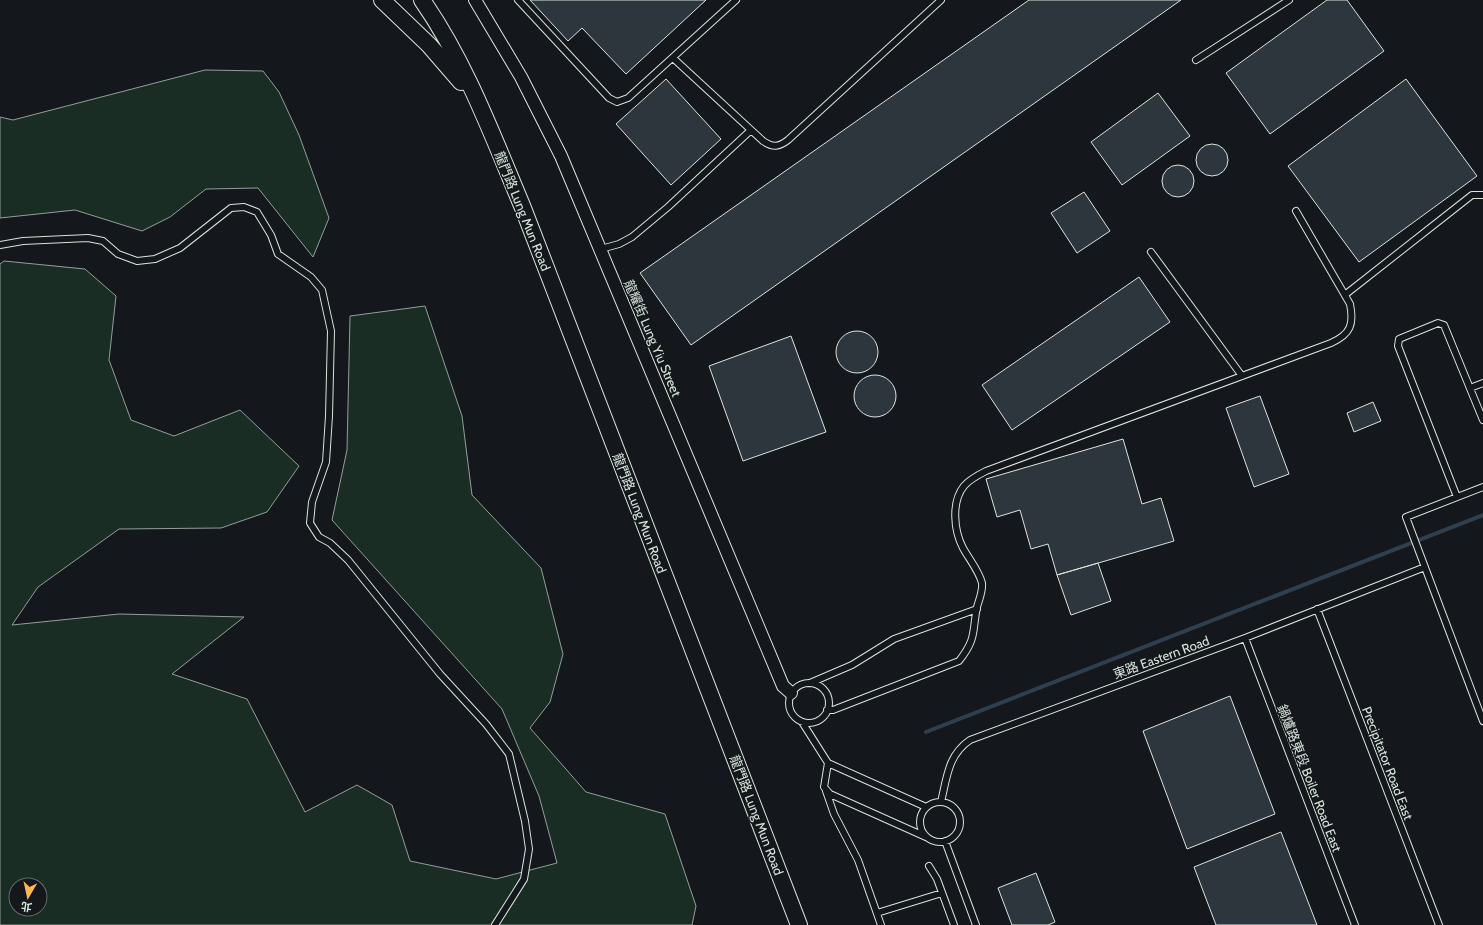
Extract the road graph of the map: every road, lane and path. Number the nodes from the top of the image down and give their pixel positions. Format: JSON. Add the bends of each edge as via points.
{"nodes":[{"id":1,"x":382,"y":0,"type":"edge"},
{"id":2,"x":422,"y":0,"type":"edge"},
{"id":3,"x":475,"y":0,"type":"edge"},
{"id":4,"x":518,"y":0,"type":"edge"},
{"id":5,"x":736,"y":0,"type":"edge"},
{"id":6,"x":941,"y":0,"type":"edge"},
{"id":7,"x":1289,"y":0,"type":"edge"},
{"id":8,"x":673,"y":58,"type":"junction"},
{"id":9,"x":1196,"y":60,"type":"dead end"},
{"id":10,"x":478,"y":102,"type":"junction"},
{"id":11,"x":751,"y":130,"type":"junction"},
{"id":12,"x":1483,"y":195,"type":"edge"},
{"id":13,"x":1296,"y":211,"type":"dead end"},
{"id":14,"x":0,"y":245,"type":"edge"},
{"id":15,"x":601,"y":249,"type":"junction"},
{"id":16,"x":1151,"y":252,"type":"dead end"},
{"id":17,"x":1346,"y":294,"type":"junction"},
{"id":18,"x":1242,"y":376,"type":"junction"},
{"id":19,"x":1483,"y":383,"type":"edge"},
{"id":20,"x":1470,"y":388,"type":"junction"},
{"id":21,"x":1483,"y":420,"type":"edge"},
{"id":22,"x":1483,"y":487,"type":"edge"},
{"id":23,"x":1457,"y":497,"type":"junction"},
{"id":24,"x":1425,"y":567,"type":"junction"},
{"id":25,"x":977,"y":609,"type":"junction"},
{"id":26,"x":1317,"y":609,"type":"junction"},
{"id":27,"x":1245,"y":638,"type":"junction"},
{"id":28,"x":810,"y":683,"type":"junction"},
{"id":29,"x":791,"y":693,"type":"junction"},
{"id":30,"x":827,"y":710,"type":"junction"},
{"id":31,"x":1483,"y":720,"type":"edge"},
{"id":32,"x":802,"y":722,"type":"junction"},
{"id":33,"x":828,"y":763,"type":"junction"},
{"id":34,"x":826,"y":791,"type":"junction"},
{"id":35,"x":941,"y":802,"type":"junction"},
{"id":36,"x":926,"y":807,"type":"junction"},
{"id":37,"x":926,"y":837,"type":"junction"},
{"id":38,"x":945,"y":842,"type":"junction"},
{"id":39,"x":929,"y":866,"type":"dead end"},
{"id":40,"x":942,"y":893,"type":"junction"},
{"id":41,"x":877,"y":913,"type":"junction"},
{"id":42,"x":495,"y":925,"type":"edge"},
{"id":43,"x":799,"y":925,"type":"edge"},
{"id":44,"x":881,"y":925,"type":"edge"},
{"id":45,"x":954,"y":925,"type":"edge"},
{"id":46,"x":976,"y":925,"type":"edge"},
{"id":47,"x":1355,"y":925,"type":"edge"},
{"id":48,"x":1439,"y":925,"type":"edge"}],
"edges":[{"from":1,"to":10,"type":"street","name":"龍門路 Lung Mun Road","via":[[429,45]]},
{"from":2,"to":10,"type":"street","name":"龍門路 Lung Mun Road","via":[[441,27]]},
{"from":3,"to":15,"type":"street","name":"龍耀街 Lung Yiu Street","via":[[521,77],[557,148]]},
{"from":4,"to":8,"type":"lane","via":[[614,101],[621,102],[628,98]]},
{"from":5,"to":8,"type":"lane"},
{"from":6,"to":11,"type":"lane","via":[[781,145],[769,145]]},
{"from":7,"to":9,"type":"lane"},
{"from":8,"to":11,"type":"lane"},
{"from":10,"to":43,"type":"street","name":"龍門路 Lung Mun Road","via":[[523,208]]},
{"from":11,"to":15,"type":"lane","via":[[668,208],[632,237]]},
{"from":12,"to":17,"type":"lane","via":[[1472,196]]},
{"from":13,"to":17,"type":"lane"},
{"from":14,"to":42,"type":"lane","via":[[88,238],[103,241],[118,254],[136,261],[155,259],[180,248],[231,208],[244,207],[257,212],[271,235],[278,254],[311,277],[322,290],[331,331],[329,416],[326,462],[312,502],[310,523],[319,537],[330,543],[348,560],[440,674],[486,724],[509,754],[529,849],[524,879]]},
{"from":15,"to":29,"type":"street","name":"龍耀街 Lung Yiu Street","via":[[782,686]]},
{"from":16,"to":18,"type":"lane"},
{"from":17,"to":18,"type":"lane","via":[[1352,316],[1350,327],[1340,339]]},
{"from":18,"to":25,"type":"lane","via":[[972,478],[963,487],[955,514],[962,546],[982,584]]},
{"from":19,"to":20,"type":"lane"},
{"from":20,"to":21,"type":"lane"},
{"from":20,"to":23,"type":"lane","via":[[1444,325],[1438,323],[1402,337],[1397,342]]},
{"from":22,"to":23,"type":"lane"},
{"from":23,"to":24,"type":"lane","via":[[1406,517]]},
{"from":24,"to":26,"type":"lane","name":"東路 Eastern Road"},
{"from":24,"to":31,"type":"lane"},
{"from":25,"to":28,"type":"lane","via":[[894,639],[852,665]]},
{"from":25,"to":30,"type":"lane","via":[[975,632],[968,649],[959,660],[833,710]]},
{"from":26,"to":27,"type":"lane","name":"東路 Eastern Road"},
{"from":26,"to":48,"type":"lane","name":"Precipitator Road East"},
{"from":27,"to":35,"type":"lane","name":"東路 Eastern Road","via":[[970,740],[960,747],[952,759]]},
{"from":27,"to":47,"type":"lane","name":"鍋爐路東段 Boiler Road East"},
{"from":28,"to":29,"type":"lane","via":[[797,686]]},
{"from":28,"to":30,"type":"lane","via":[[826,693]]},
{"from":29,"to":32,"type":"lane","via":[[788,703],[790,710]]},
{"from":30,"to":32,"type":"lane","via":[[817,721]]},
{"from":32,"to":33,"type":"lane"},
{"from":33,"to":34,"type":"lane","via":[[824,787]]},
{"from":33,"to":36,"type":"lane"},
{"from":34,"to":37,"type":"lane"},
{"from":34,"to":41,"type":"lane","via":[[834,814],[858,860]]},
{"from":35,"to":36,"type":"lane"},
{"from":35,"to":38,"type":"lane","via":[[953,806],[960,817],[959,829]]},
{"from":36,"to":37,"type":"lane","via":[[920,818],[920,825]]},
{"from":37,"to":38,"type":"lane"},
{"from":38,"to":46,"type":"lane"},
{"from":39,"to":40,"type":"lane","via":[[938,879]]},
{"from":40,"to":41,"type":"lane"},
{"from":40,"to":45,"type":"lane"},
{"from":41,"to":44,"type":"lane"}]}
